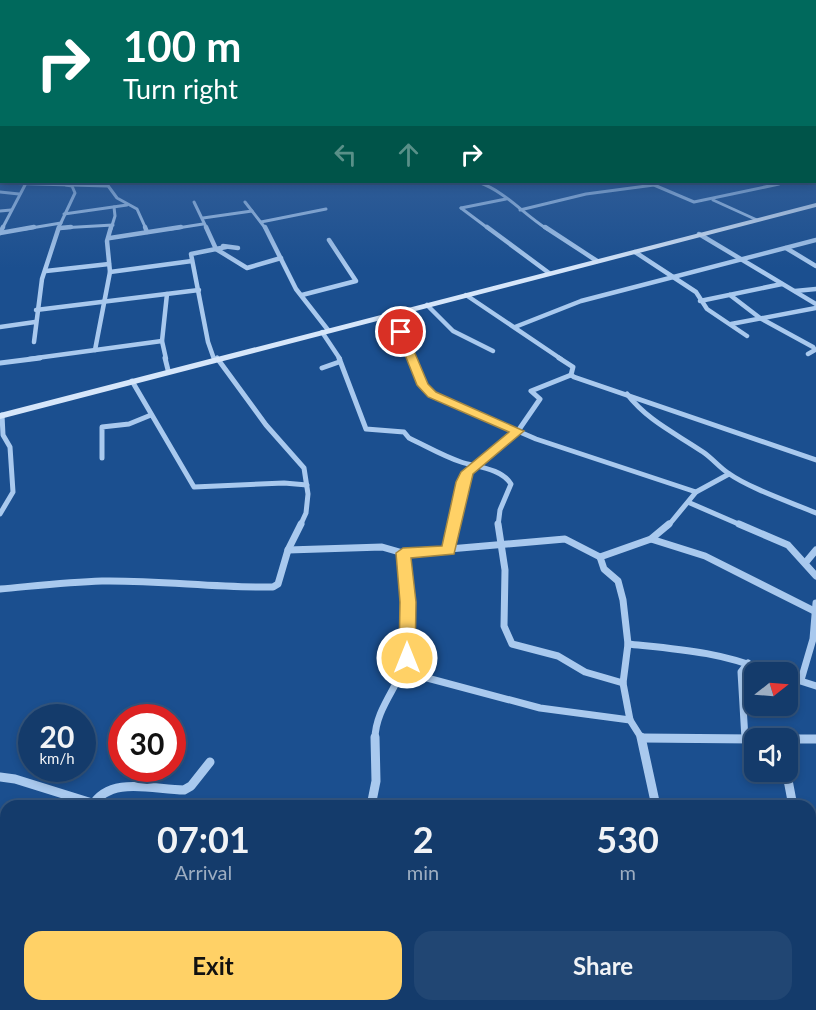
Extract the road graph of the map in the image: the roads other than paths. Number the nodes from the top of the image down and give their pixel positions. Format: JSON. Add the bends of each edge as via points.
{"nodes":[{"id":1,"x":0,"y":183,"type":"edge"},
{"id":2,"x":481,"y":183,"type":"edge"},
{"id":3,"x":105,"y":184,"type":"edge"},
{"id":4,"x":779,"y":184,"type":"dead end"},
{"id":5,"x":25,"y":185,"type":"junction"},
{"id":6,"x":66,"y":185,"type":"junction"},
{"id":7,"x":0,"y":192,"type":"edge"},
{"id":8,"x":19,"y":194,"type":"junction"},
{"id":9,"x":506,"y":199,"type":"junction"},
{"id":10,"x":712,"y":200,"type":"junction"},
{"id":11,"x":194,"y":202,"type":"dead end"},
{"id":12,"x":245,"y":202,"type":"dead end"},
{"id":13,"x":816,"y":205,"type":"edge"},
{"id":14,"x":127,"y":206,"type":"junction"},
{"id":15,"x":114,"y":207,"type":"junction"},
{"id":16,"x":326,"y":209,"type":"dead end"},
{"id":17,"x":11,"y":210,"type":"junction"},
{"id":18,"x":520,"y":210,"type":"junction"},
{"id":19,"x":0,"y":211,"type":"edge"},
{"id":20,"x":252,"y":211,"type":"junction"},
{"id":21,"x":64,"y":214,"type":"junction"},
{"id":22,"x":203,"y":218,"type":"junction"},
{"id":23,"x":757,"y":220,"type":"junction"},
{"id":24,"x":261,"y":222,"type":"junction"},
{"id":25,"x":203,"y":224,"type":"junction"},
{"id":26,"x":113,"y":225,"type":"junction"},
{"id":27,"x":60,"y":226,"type":"junction"},
{"id":28,"x":147,"y":232,"type":"junction"},
{"id":29,"x":0,"y":233,"type":"edge"},
{"id":30,"x":699,"y":234,"type":"junction"},
{"id":31,"x":110,"y":237,"type":"junction"},
{"id":32,"x":329,"y":240,"type":"dead end"},
{"id":33,"x":816,"y":240,"type":"edge"},
{"id":34,"x":214,"y":242,"type":"junction"},
{"id":35,"x":226,"y":247,"type":"junction"},
{"id":36,"x":238,"y":248,"type":"dead end"},
{"id":37,"x":786,"y":248,"type":"junction"},
{"id":38,"x":216,"y":249,"type":"junction"},
{"id":39,"x":635,"y":252,"type":"junction"},
{"id":40,"x":281,"y":258,"type":"junction"},
{"id":41,"x":740,"y":259,"type":"junction"},
{"id":42,"x":192,"y":261,"type":"junction"},
{"id":43,"x":597,"y":261,"type":"junction"},
{"id":44,"x":109,"y":264,"type":"junction"},
{"id":45,"x":816,"y":266,"type":"edge"},
{"id":46,"x":46,"y":271,"type":"junction"},
{"id":47,"x":110,"y":272,"type":"junction"},
{"id":48,"x":549,"y":273,"type":"junction"},
{"id":49,"x":673,"y":276,"type":"junction"},
{"id":50,"x":783,"y":284,"type":"junction"},
{"id":51,"x":816,"y":289,"type":"edge"},
{"id":52,"x":199,"y":290,"type":"junction"},
{"id":53,"x":794,"y":291,"type":"junction"},
{"id":54,"x":167,"y":294,"type":"junction"},
{"id":55,"x":302,"y":295,"type":"junction"},
{"id":56,"x":466,"y":295,"type":"junction"},
{"id":57,"x":730,"y":295,"type":"junction"},
{"id":58,"x":106,"y":301,"type":"junction"},
{"id":59,"x":700,"y":301,"type":"junction"},
{"id":60,"x":426,"y":305,"type":"junction"},
{"id":61,"x":816,"y":306,"type":"edge"},
{"id":62,"x":36,"y":310,"type":"junction"},
{"id":63,"x":393,"y":314,"type":"junction"},
{"id":64,"x":760,"y":318,"type":"junction"},
{"id":65,"x":35,"y":322,"type":"junction"},
{"id":66,"x":731,"y":324,"type":"junction"},
{"id":67,"x":0,"y":327,"type":"edge"},
{"id":68,"x":515,"y":327,"type":"junction"},
{"id":69,"x":325,"y":331,"type":"junction"},
{"id":70,"x":747,"y":336,"type":"dead end"},
{"id":71,"x":162,"y":341,"type":"junction"},
{"id":72,"x":34,"y":342,"type":"dead end"},
{"id":73,"x":815,"y":346,"type":"edge"},
{"id":74,"x":95,"y":350,"type":"junction"},
{"id":75,"x":493,"y":351,"type":"dead end"},
{"id":76,"x":808,"y":354,"type":"dead end"},
{"id":77,"x":216,"y":359,"type":"junction"},
{"id":78,"x":339,"y":362,"type":"junction"},
{"id":79,"x":0,"y":363,"type":"edge"},
{"id":80,"x":322,"y":368,"type":"dead end"},
{"id":81,"x":168,"y":370,"type":"junction"},
{"id":82,"x":571,"y":375,"type":"junction"},
{"id":83,"x":132,"y":381,"type":"junction"},
{"id":84,"x":627,"y":394,"type":"junction"},
{"id":85,"x":1,"y":415,"type":"edge"},
{"id":86,"x":151,"y":415,"type":"junction"},
{"id":87,"x":518,"y":431,"type":"junction"},
{"id":88,"x":102,"y":458,"type":"dead end"},
{"id":89,"x":816,"y":460,"type":"edge"},
{"id":90,"x":477,"y":464,"type":"junction"},
{"id":91,"x":729,"y":474,"type":"junction"},
{"id":92,"x":307,"y":485,"type":"junction"},
{"id":93,"x":696,"y":492,"type":"junction"},
{"id":94,"x":690,"y":503,"type":"junction"},
{"id":95,"x":816,"y":513,"type":"edge"},
{"id":96,"x":0,"y":514,"type":"edge"},
{"id":97,"x":651,"y":539,"type":"junction"},
{"id":98,"x":498,"y":543,"type":"junction"},
{"id":99,"x":288,"y":550,"type":"junction"},
{"id":100,"x":448,"y":550,"type":"junction"},
{"id":101,"x":816,"y":550,"type":"edge"},
{"id":102,"x":403,"y":553,"type":"junction"},
{"id":103,"x":600,"y":557,"type":"junction"},
{"id":104,"x":807,"y":562,"type":"junction"},
{"id":105,"x":816,"y":576,"type":"edge"},
{"id":106,"x":0,"y":589,"type":"edge"},
{"id":107,"x":815,"y":609,"type":"edge"},
{"id":108,"x":628,"y":644,"type":"junction"},
{"id":109,"x":744,"y":662,"type":"edge"},
{"id":110,"x":744,"y":668,"type":"edge"},
{"id":111,"x":401,"y":671,"type":"junction"},
{"id":112,"x":798,"y":679,"type":"edge"},
{"id":113,"x":801,"y":680,"type":"junction"},
{"id":114,"x":623,"y":683,"type":"junction"},
{"id":115,"x":816,"y":686,"type":"edge"},
{"id":116,"x":744,"y":694,"type":"edge"},
{"id":117,"x":630,"y":720,"type":"junction"},
{"id":118,"x":642,"y":738,"type":"junction"},
{"id":119,"x":744,"y":739,"type":"edge"},
{"id":120,"x":798,"y":739,"type":"edge"},
{"id":121,"x":816,"y":739,"type":"edge"},
{"id":122,"x":210,"y":762,"type":"dead end"},
{"id":123,"x":0,"y":777,"type":"edge"},
{"id":124,"x":788,"y":782,"type":"edge"},
{"id":125,"x":80,"y":800,"type":"edge"},
{"id":126,"x":96,"y":800,"type":"edge"},
{"id":127,"x":372,"y":800,"type":"edge"},
{"id":128,"x":655,"y":800,"type":"edge"},
{"id":129,"x":792,"y":800,"type":"edge"}],
"edges":[{"from":1,"to":5,"type":"street"},
{"from":2,"to":9,"type":"street","via":[[498,189]]},
{"from":3,"to":6,"type":"street"},
{"from":3,"to":14,"type":"street"},
{"from":4,"to":10,"type":"street"},
{"from":5,"to":6,"type":"street"},
{"from":5,"to":8,"type":"street"},
{"from":6,"to":21,"type":"street","via":[[72,186],[75,193]]},
{"from":7,"to":8,"type":"street"},
{"from":8,"to":17,"type":"street"},
{"from":9,"to":18,"type":"street"},
{"from":9,"to":48,"type":"street","via":[[461,208]]},
{"from":10,"to":18,"type":"street","via":[[688,201],[654,185],[586,194]]},
{"from":10,"to":23,"type":"street"},
{"from":11,"to":22,"type":"street"},
{"from":12,"to":20,"type":"street"},
{"from":13,"to":23,"type":"main road"},
{"from":14,"to":15,"type":"street"},
{"from":14,"to":28,"type":"street","via":[[137,208]]},
{"from":15,"to":21,"type":"street"},
{"from":15,"to":26,"type":"street"},
{"from":16,"to":24,"type":"street"},
{"from":17,"to":19,"type":"street"},
{"from":17,"to":29,"type":"street"},
{"from":18,"to":43,"type":"street"},
{"from":20,"to":22,"type":"street"},
{"from":20,"to":24,"type":"street"},
{"from":21,"to":27,"type":"street"},
{"from":22,"to":25,"type":"street"},
{"from":23,"to":30,"type":"main road"},
{"from":24,"to":40,"type":"street"},
{"from":25,"to":28,"type":"street"},
{"from":25,"to":34,"type":"street"},
{"from":26,"to":27,"type":"street"},
{"from":26,"to":31,"type":"street"},
{"from":27,"to":29,"type":"street"},
{"from":27,"to":46,"type":"street"},
{"from":28,"to":31,"type":"street"},
{"from":30,"to":39,"type":"main road"},
{"from":30,"to":41,"type":"street"},
{"from":31,"to":44,"type":"street"},
{"from":32,"to":55,"type":"street","via":[[356,281]]},
{"from":33,"to":37,"type":"street"},
{"from":34,"to":35,"type":"street"},
{"from":34,"to":38,"type":"street"},
{"from":35,"to":36,"type":"street"},
{"from":35,"to":38,"type":"street"},
{"from":37,"to":41,"type":"street"},
{"from":37,"to":45,"type":"street"},
{"from":38,"to":40,"type":"street","via":[[247,268]]},
{"from":38,"to":42,"type":"street","via":[[191,254]]},
{"from":39,"to":43,"type":"main road"},
{"from":39,"to":49,"type":"street"},
{"from":40,"to":55,"type":"street"},
{"from":41,"to":49,"type":"street"},
{"from":41,"to":50,"type":"street"},
{"from":42,"to":47,"type":"street"},
{"from":42,"to":52,"type":"street"},
{"from":43,"to":48,"type":"main road"},
{"from":44,"to":46,"type":"street"},
{"from":44,"to":47,"type":"street"},
{"from":46,"to":62,"type":"street"},
{"from":47,"to":58,"type":"street"},
{"from":48,"to":56,"type":"main road"},
{"from":49,"to":59,"type":"street","via":[[696,292]]},
{"from":49,"to":68,"type":"street","via":[[581,302]]},
{"from":50,"to":53,"type":"street"},
{"from":50,"to":57,"type":"street"},
{"from":51,"to":53,"type":"street"},
{"from":52,"to":54,"type":"street"},
{"from":52,"to":77,"type":"street","via":[[208,342]]},
{"from":53,"to":61,"type":"street"},
{"from":54,"to":58,"type":"street"},
{"from":54,"to":71,"type":"street"},
{"from":55,"to":69,"type":"street"},
{"from":56,"to":60,"type":"main road"},
{"from":56,"to":68,"type":"street"},
{"from":57,"to":59,"type":"street"},
{"from":57,"to":64,"type":"street"},
{"from":58,"to":62,"type":"street"},
{"from":58,"to":74,"type":"street"},
{"from":59,"to":66,"type":"street"},
{"from":60,"to":63,"type":"main road"},
{"from":60,"to":75,"type":"street","via":[[453,331]]},
{"from":61,"to":64,"type":"street"},
{"from":62,"to":65,"type":"street"},
{"from":63,"to":69,"type":"main road"},
{"from":63,"to":87,"type":"street","via":[[423,385],[432,394]]},
{"from":64,"to":66,"type":"street"},
{"from":64,"to":73,"type":"street"},
{"from":65,"to":67,"type":"street"},
{"from":65,"to":72,"type":"street"},
{"from":66,"to":70,"type":"street"},
{"from":68,"to":82,"type":"street","via":[[573,367]]},
{"from":69,"to":77,"type":"main road"},
{"from":69,"to":78,"type":"street"},
{"from":71,"to":74,"type":"street"},
{"from":71,"to":81,"type":"street"},
{"from":73,"to":76,"type":"street"},
{"from":74,"to":79,"type":"street"},
{"from":77,"to":81,"type":"main road"},
{"from":77,"to":92,"type":"street","via":[[304,468]]},
{"from":78,"to":80,"type":"street"},
{"from":78,"to":90,"type":"street","via":[[366,429],[404,432],[462,463]]},
{"from":81,"to":83,"type":"main road"},
{"from":82,"to":84,"type":"street"},
{"from":82,"to":87,"type":"street","via":[[531,391],[540,399]]},
{"from":83,"to":85,"type":"main road"},
{"from":83,"to":86,"type":"street"},
{"from":84,"to":89,"type":"street"},
{"from":84,"to":91,"type":"street","via":[[642,413],[703,452]]},
{"from":85,"to":96,"type":"street","via":[[3,435],[10,447],[13,492]]},
{"from":86,"to":88,"type":"street","via":[[129,424],[102,428]]},
{"from":86,"to":92,"type":"street","via":[[194,487]]},
{"from":87,"to":90,"type":"street"},
{"from":87,"to":93,"type":"street"},
{"from":90,"to":98,"type":"street","via":[[511,484],[499,514]]},
{"from":90,"to":100,"type":"street","via":[[462,482]]},
{"from":91,"to":93,"type":"street"},
{"from":91,"to":95,"type":"street"},
{"from":92,"to":99,"type":"street","via":[[306,513]]},
{"from":93,"to":94,"type":"street"},
{"from":94,"to":97,"type":"street"},
{"from":94,"to":104,"type":"street","via":[[788,545]]},
{"from":97,"to":103,"type":"street"},
{"from":97,"to":107,"type":"street","via":[[705,556]]},
{"from":98,"to":100,"type":"street"},
{"from":98,"to":103,"type":"street","via":[[565,539]]},
{"from":98,"to":114,"type":"street","via":[[506,571],[502,611],[512,644],[558,656],[585,672]]},
{"from":99,"to":102,"type":"street","via":[[382,547]]},
{"from":99,"to":106,"type":"street","via":[[278,584],[273,587],[101,581]]},
{"from":100,"to":102,"type":"street"},
{"from":101,"to":104,"type":"street"},
{"from":102,"to":111,"type":"street","via":[[408,602],[407,658]]},
{"from":103,"to":108,"type":"street","via":[[604,569],[618,581]]},
{"from":104,"to":105,"type":"street"},
{"from":107,"to":113,"type":"street","via":[[813,639]]},
{"from":108,"to":109,"type":"street","via":[[706,653]]},
{"from":108,"to":114,"type":"street"},
{"from":110,"to":116,"type":"street"},
{"from":111,"to":117,"type":"street","via":[[540,708]]},
{"from":111,"to":127,"type":"street","via":[[375,731],[376,781]]},
{"from":112,"to":113,"type":"street"},
{"from":113,"to":115,"type":"street"},
{"from":114,"to":117,"type":"street"},
{"from":117,"to":118,"type":"street"},
{"from":118,"to":119,"type":"street"},
{"from":118,"to":128,"type":"street"},
{"from":120,"to":121,"type":"street"},
{"from":122,"to":126,"type":"street","via":[[184,790],[110,788]]},
{"from":123,"to":125,"type":"street"},
{"from":124,"to":129,"type":"street"}]}
